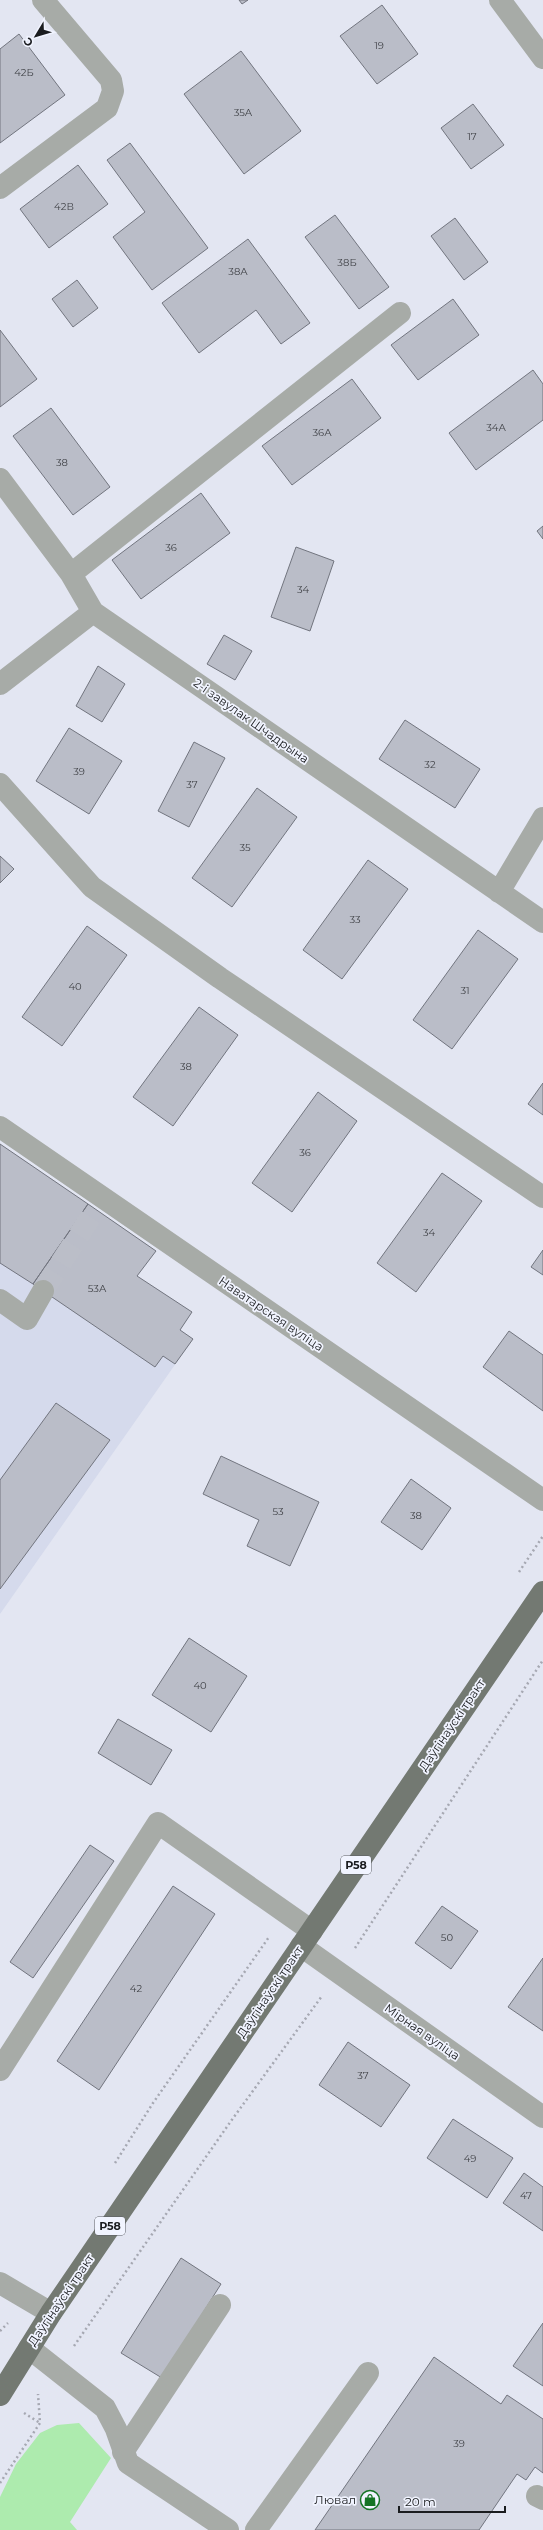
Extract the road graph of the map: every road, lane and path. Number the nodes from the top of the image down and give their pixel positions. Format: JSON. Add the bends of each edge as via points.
{"nodes":[{"id":1,"x":43,"y":0,"type":"edge"},
{"id":2,"x":500,"y":0,"type":"edge"},
{"id":3,"x":543,"y":58,"type":"edge"},
{"id":4,"x":0,"y":188,"type":"edge"},
{"id":5,"x":400,"y":313,"type":"dead end"},
{"id":6,"x":0,"y":479,"type":"edge"},
{"id":7,"x":71,"y":574,"type":"junction"},
{"id":8,"x":93,"y":612,"type":"junction"},
{"id":9,"x":0,"y":684,"type":"edge"},
{"id":10,"x":0,"y":784,"type":"edge"},
{"id":11,"x":543,"y":818,"type":"edge"},
{"id":12,"x":499,"y":892,"type":"junction"},
{"id":13,"x":543,"y":922,"type":"edge"},
{"id":14,"x":0,"y":1127,"type":"edge"},
{"id":15,"x":543,"y":1196,"type":"edge"},
{"id":16,"x":44,"y":1291,"type":"tunnel mouth"},
{"id":17,"x":0,"y":1300,"type":"edge"},
{"id":18,"x":543,"y":1500,"type":"edge"},
{"id":19,"x":543,"y":1592,"type":"edge"},
{"id":20,"x":543,"y":1660,"type":"edge"},
{"id":21,"x":307,"y":1938,"type":"junction"},
{"id":22,"x":338,"y":1974,"type":"junction"},
{"id":23,"x":0,"y":2070,"type":"edge"},
{"id":24,"x":543,"y":2117,"type":"edge"},
{"id":25,"x":0,"y":2283,"type":"edge"},
{"id":26,"x":220,"y":2305,"type":"dead end"},
{"id":27,"x":51,"y":2313,"type":"junction"},
{"id":28,"x":29,"y":2348,"type":"junction"},
{"id":29,"x":57,"y":2368,"type":"junction"},
{"id":30,"x":368,"y":2373,"type":"dead end"},
{"id":31,"x":0,"y":2395,"type":"edge"},
{"id":32,"x":123,"y":2452,"type":"junction"},
{"id":33,"x":0,"y":2483,"type":"edge"},
{"id":34,"x":228,"y":2530,"type":"edge"},
{"id":35,"x":256,"y":2530,"type":"edge"}],
"edges":[{"from":1,"to":4,"type":"street","via":[[111,80],[113,91],[107,108]]},
{"from":2,"to":3,"type":"street"},
{"from":5,"to":7,"type":"street"},
{"from":6,"to":7,"type":"street","name":"2-і завулак Шчадрына"},
{"from":7,"to":8,"type":"street","name":"2-і завулак Шчадрына"},
{"from":8,"to":9,"type":"street"},
{"from":8,"to":12,"type":"street","name":"2-і завулак Шчадрына"},
{"from":10,"to":15,"type":"street","via":[[92,887],[220,978]]},
{"from":11,"to":12,"type":"street"},
{"from":12,"to":13,"type":"street","name":"2-і завулак Шчадрына"},
{"from":14,"to":18,"type":"street","name":"Наватарская вуліца","via":[[99,1204]]},
{"from":16,"to":17,"type":"street","via":[[27,1319]]},
{"from":19,"to":21,"type":"main road","name":"Даўгінаўскі тракт","number":"Р58"},
{"from":20,"to":22,"type":"path"},
{"from":21,"to":22,"type":"street","name":"Мірная вуліца"},
{"from":21,"to":23,"type":"street","name":"Мірная вуліца","via":[[158,1823]]},
{"from":21,"to":27,"type":"main road","name":"Даўгінаўскі тракт","number":"Р58"},
{"from":22,"to":24,"type":"street","name":"Мірная вуліца"},
{"from":22,"to":29,"type":"path","via":[[231,2121],[98,2314]]},
{"from":25,"to":27,"type":"street"},
{"from":26,"to":32,"type":"street"},
{"from":27,"to":28,"type":"main road","name":"Даўгінаўскі тракт","number":"Р58"},
{"from":28,"to":29,"type":"street"},
{"from":28,"to":31,"type":"main road","name":"Даўгінаўскі тракт","number":"Р58"},
{"from":29,"to":32,"type":"street","via":[[105,2408],[116,2429]]},
{"from":29,"to":33,"type":"path","via":[[37,2389],[40,2423]]},
{"from":30,"to":35,"type":"street"},
{"from":32,"to":34,"type":"street","via":[[128,2463]]}]}
